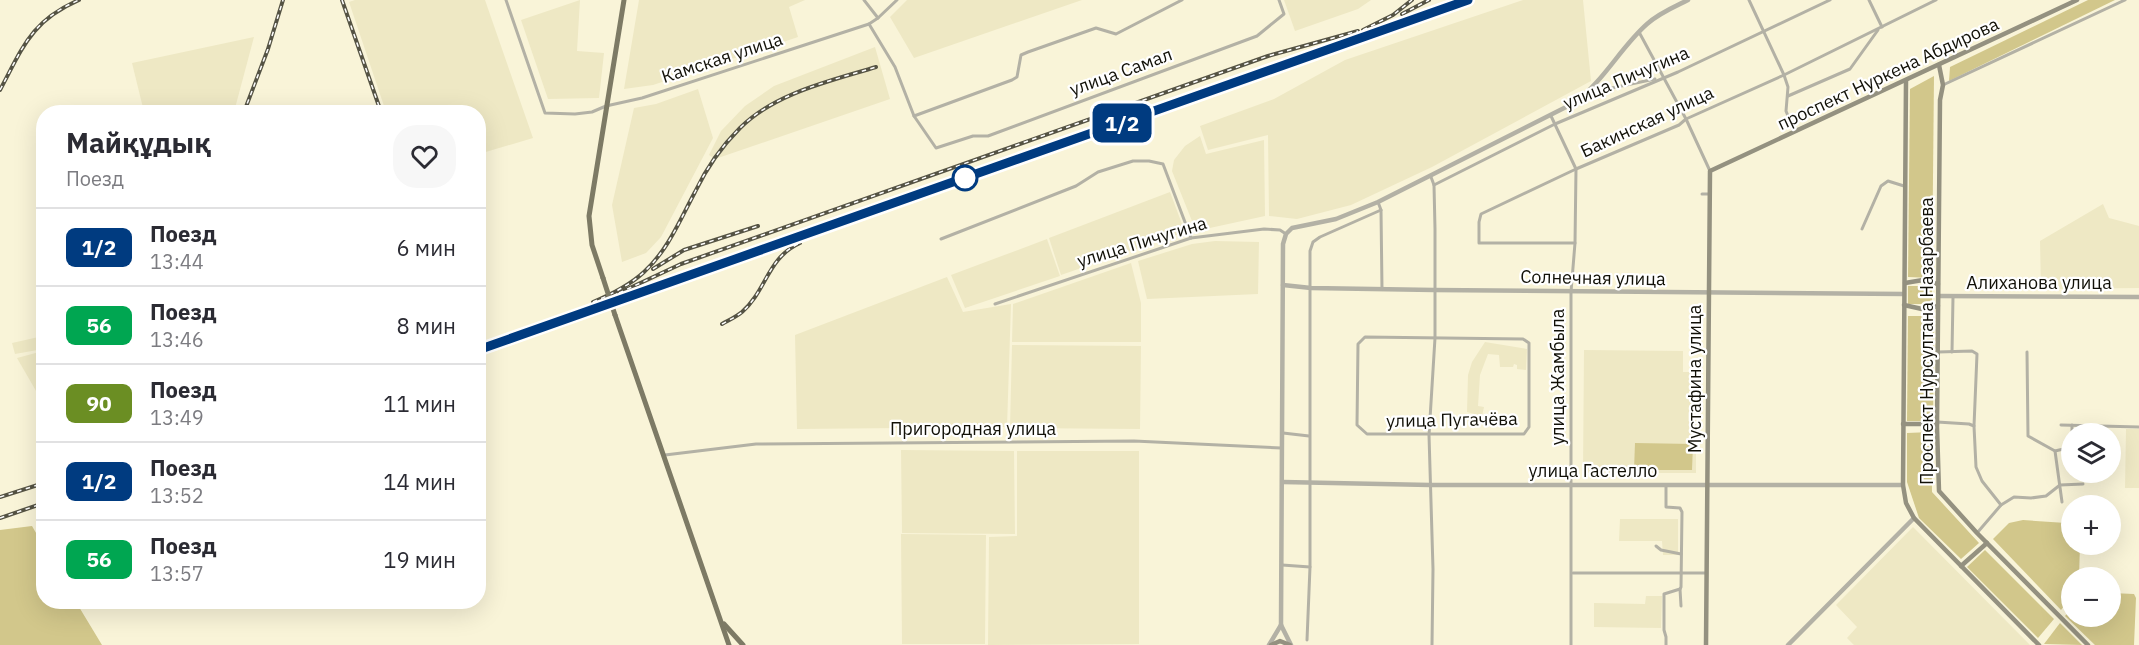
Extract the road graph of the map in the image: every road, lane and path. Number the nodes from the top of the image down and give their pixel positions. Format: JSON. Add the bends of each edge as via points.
{"nodes":[{"id":1,"x":506,"y":0,"type":"edge"},
{"id":2,"x":624,"y":0,"type":"edge"},
{"id":3,"x":864,"y":0,"type":"edge"},
{"id":4,"x":897,"y":0,"type":"edge"},
{"id":5,"x":1182,"y":0,"type":"edge"},
{"id":6,"x":1279,"y":0,"type":"edge"},
{"id":7,"x":1688,"y":0,"type":"edge"},
{"id":8,"x":1749,"y":0,"type":"edge"},
{"id":9,"x":1830,"y":0,"type":"edge"},
{"id":10,"x":1869,"y":0,"type":"edge"},
{"id":11,"x":1936,"y":0,"type":"edge"},
{"id":12,"x":2076,"y":0,"type":"edge"},
{"id":13,"x":2125,"y":0,"type":"edge"},
{"id":14,"x":878,"y":18,"type":"junction"},
{"id":15,"x":869,"y":24,"type":"junction"},
{"id":16,"x":1880,"y":28,"type":"junction"},
{"id":17,"x":1640,"y":32,"type":"junction"},
{"id":18,"x":1764,"y":32,"type":"junction"},
{"id":19,"x":1939,"y":65,"type":"junction"},
{"id":20,"x":1784,"y":75,"type":"junction"},
{"id":21,"x":1663,"y":78,"type":"junction"},
{"id":22,"x":1905,"y":81,"type":"junction"},
{"id":23,"x":1943,"y":85,"type":"junction"},
{"id":24,"x":1588,"y":93,"type":"junction"},
{"id":25,"x":1788,"y":96,"type":"junction"},
{"id":26,"x":606,"y":106,"type":"junction"},
{"id":27,"x":1551,"y":115,"type":"junction"},
{"id":28,"x":914,"y":116,"type":"junction"},
{"id":29,"x":1686,"y":119,"type":"junction"},
{"id":30,"x":1555,"y":124,"type":"junction"},
{"id":31,"x":1794,"y":132,"type":"junction"},
{"id":32,"x":1576,"y":169,"type":"junction"},
{"id":33,"x":1710,"y":171,"type":"junction"},
{"id":34,"x":1431,"y":177,"type":"junction"},
{"id":35,"x":1434,"y":184,"type":"junction"},
{"id":36,"x":1904,"y":186,"type":"junction"},
{"id":37,"x":1702,"y":194,"type":"dead end"},
{"id":38,"x":1710,"y":194,"type":"junction"},
{"id":39,"x":1378,"y":202,"type":"junction"},
{"id":40,"x":1381,"y":210,"type":"junction"},
{"id":41,"x":1340,"y":217,"type":"junction"},
{"id":42,"x":1343,"y":226,"type":"junction"},
{"id":43,"x":1862,"y":230,"type":"dead end"},
{"id":44,"x":1286,"y":234,"type":"junction"},
{"id":45,"x":1191,"y":238,"type":"junction"},
{"id":46,"x":941,"y":239,"type":"dead end"},
{"id":47,"x":1575,"y":243,"type":"junction"},
{"id":48,"x":1905,"y":283,"type":"junction"},
{"id":49,"x":1938,"y":284,"type":"junction"},
{"id":50,"x":1283,"y":285,"type":"junction"},
{"id":51,"x":1311,"y":288,"type":"junction"},
{"id":52,"x":1382,"y":289,"type":"junction"},
{"id":53,"x":1434,"y":290,"type":"junction"},
{"id":54,"x":1571,"y":292,"type":"junction"},
{"id":55,"x":1709,"y":293,"type":"junction"},
{"id":56,"x":1904,"y":294,"type":"junction"},
{"id":57,"x":1938,"y":296,"type":"junction"},
{"id":58,"x":1953,"y":296,"type":"junction"},
{"id":59,"x":2139,"y":297,"type":"edge"},
{"id":60,"x":995,"y":304,"type":"dead end"},
{"id":61,"x":1904,"y":305,"type":"junction"},
{"id":62,"x":1938,"y":306,"type":"junction"},
{"id":63,"x":1435,"y":338,"type":"junction"},
{"id":64,"x":1938,"y":352,"type":"junction"},
{"id":65,"x":1952,"y":352,"type":"junction"},
{"id":66,"x":2027,"y":352,"type":"dead end"},
{"id":67,"x":1937,"y":423,"type":"junction"},
{"id":68,"x":1903,"y":424,"type":"junction"},
{"id":69,"x":1974,"y":426,"type":"junction"},
{"id":70,"x":2121,"y":426,"type":"edge"},
{"id":71,"x":2139,"y":427,"type":"edge"},
{"id":72,"x":1283,"y":433,"type":"junction"},
{"id":73,"x":1429,"y":435,"type":"junction"},
{"id":74,"x":1309,"y":436,"type":"junction"},
{"id":75,"x":1283,"y":448,"type":"junction"},
{"id":76,"x":2061,"y":450,"type":"edge"},
{"id":77,"x":2055,"y":451,"type":"junction"},
{"id":78,"x":663,"y":455,"type":"junction"},
{"id":79,"x":1283,"y":482,"type":"junction"},
{"id":80,"x":1309,"y":482,"type":"junction"},
{"id":81,"x":2060,"y":484,"type":"junction"},
{"id":82,"x":2084,"y":484,"type":"dead end"},
{"id":83,"x":1430,"y":485,"type":"junction"},
{"id":84,"x":1571,"y":485,"type":"junction"},
{"id":85,"x":1666,"y":485,"type":"junction"},
{"id":86,"x":1709,"y":485,"type":"junction"},
{"id":87,"x":1903,"y":485,"type":"junction"},
{"id":88,"x":2061,"y":495,"type":"edge"},
{"id":89,"x":2001,"y":505,"type":"junction"},
{"id":90,"x":1914,"y":518,"type":"junction"},
{"id":91,"x":1977,"y":533,"type":"junction"},
{"id":92,"x":1987,"y":543,"type":"junction"},
{"id":93,"x":1656,"y":546,"type":"dead end"},
{"id":94,"x":1681,"y":554,"type":"junction"},
{"id":95,"x":1282,"y":565,"type":"junction"},
{"id":96,"x":1961,"y":566,"type":"junction"},
{"id":97,"x":1310,"y":567,"type":"junction"},
{"id":98,"x":1573,"y":573,"type":"junction"},
{"id":99,"x":1681,"y":573,"type":"junction"},
{"id":100,"x":1707,"y":573,"type":"junction"},
{"id":101,"x":1680,"y":589,"type":"junction"},
{"id":102,"x":1681,"y":606,"type":"dead end"},
{"id":103,"x":721,"y":621,"type":"junction"},
{"id":104,"x":1281,"y":625,"type":"junction"},
{"id":105,"x":1307,"y":640,"type":"dead end"},
{"id":106,"x":729,"y":645,"type":"edge"},
{"id":107,"x":743,"y":645,"type":"edge"},
{"id":108,"x":1270,"y":645,"type":"edge"},
{"id":109,"x":1291,"y":645,"type":"edge"},
{"id":110,"x":1432,"y":645,"type":"edge"},
{"id":111,"x":1571,"y":645,"type":"edge"},
{"id":112,"x":1666,"y":645,"type":"edge"},
{"id":113,"x":1706,"y":645,"type":"edge"},
{"id":114,"x":1788,"y":645,"type":"edge"},
{"id":115,"x":2039,"y":645,"type":"edge"},
{"id":116,"x":2088,"y":645,"type":"edge"}],
"edges":[{"from":1,"to":26,"type":"street","name":"Камская улица","via":[[545,113],[575,114]]},
{"from":2,"to":26,"type":"main road"},
{"from":3,"to":14,"type":"street"},
{"from":4,"to":14,"type":"street","name":"Камская улица"},
{"from":5,"to":28,"type":"street","name":"улица Самал","via":[[1116,34],[1096,28],[1021,55],[1017,76],[1012,80]]},
{"from":6,"to":28,"type":"street","name":"улица Самал","via":[[1284,14],[1257,36],[988,136],[973,136],[936,148]]},
{"from":7,"to":17,"type":"street","name":"улица Пичугина","via":[[1662,13]]},
{"from":8,"to":18,"type":"street"},
{"from":9,"to":18,"type":"street","name":"улица Пичугина"},
{"from":10,"to":16,"type":"street"},
{"from":11,"to":16,"type":"street","name":"Бакинская улица"},
{"from":12,"to":19,"type":"main road","name":"проспект Нуркена Абдирова"},
{"from":13,"to":23,"type":"street","name":"проспект Нуркена Абдирова"},
{"from":14,"to":15,"type":"street","name":"Камская улица"},
{"from":15,"to":26,"type":"street","name":"Камская улица","via":[[642,98]]},
{"from":15,"to":28,"type":"street","via":[[895,67]]},
{"from":16,"to":20,"type":"street","name":"Бакинская улица"},
{"from":16,"to":25,"type":"street","via":[[1850,69]]},
{"from":17,"to":21,"type":"street","name":"Мустафина улица"},
{"from":17,"to":24,"type":"street","name":"улица Пичугина"},
{"from":18,"to":20,"type":"street"},
{"from":18,"to":21,"type":"street","name":"улица Пичугина"},
{"from":19,"to":22,"type":"main road","name":"проспект Нуркена Абдирова"},
{"from":19,"to":23,"type":"main road","name":"Проспект Нурсултана Назарбаева"},
{"from":20,"to":25,"type":"street"},
{"from":20,"to":29,"type":"street","name":"Бакинская улица"},
{"from":21,"to":24,"type":"street"},
{"from":21,"to":29,"type":"street","name":"Мустафина улица"},
{"from":21,"to":30,"type":"street","name":"улица Пичугина"},
{"from":22,"to":31,"type":"main road","name":"проспект Нуркена Абдирова"},
{"from":22,"to":36,"type":"main road","name":"Проспект Нурсултана Назарбаева"},
{"from":23,"to":49,"type":"main road","name":"Проспект Нурсултана Назарбаева"},
{"from":24,"to":27,"type":"street","name":"улица Пичугина"},
{"from":25,"to":31,"type":"street","via":[[1786,111]]},
{"from":26,"to":78,"type":"main road","bridge":true,"via":[[590,205],[592,244]]},
{"from":27,"to":30,"type":"street","name":"улица Жамбыла"},
{"from":27,"to":34,"type":"street","name":"улица Пичугина"},
{"from":29,"to":32,"type":"street","name":"Бакинская улица"},
{"from":29,"to":33,"type":"street","name":"Мустафина улица"},
{"from":30,"to":32,"type":"street","name":"улица Жамбыла"},
{"from":30,"to":35,"type":"street","name":"улица Пичугина"},
{"from":31,"to":33,"type":"main road","name":"проспект Нуркена Абдирова"},
{"from":32,"to":47,"type":"street","name":"улица Жамбыла"},
{"from":32,"to":47,"type":"street","name":"Бакинская улица","via":[[1481,214],[1479,222],[1479,243]]},
{"from":33,"to":38,"type":"main road","name":"Мустафина улица"},
{"from":34,"to":35,"type":"street"},
{"from":34,"to":39,"type":"street","name":"улица Пичугина"},
{"from":35,"to":53,"type":"street"},
{"from":36,"to":43,"type":"street","via":[[1888,181],[1881,186]]},
{"from":36,"to":48,"type":"main road","name":"Проспект Нурсултана Назарбаева"},
{"from":37,"to":38,"type":"street"},
{"from":38,"to":55,"type":"main road","name":"Мустафина улица"},
{"from":39,"to":40,"type":"street"},
{"from":39,"to":41,"type":"street","name":"улица Пичугина"},
{"from":40,"to":42,"type":"street"},
{"from":40,"to":52,"type":"street"},
{"from":41,"to":42,"type":"street"},
{"from":41,"to":44,"type":"street","name":"улица Пичугина","via":[[1293,228]]},
{"from":42,"to":51,"type":"street","via":[[1314,242],[1310,251]]},
{"from":44,"to":45,"type":"street","name":"улица Пичугина","via":[[1264,229]]},
{"from":44,"to":50,"type":"street"},
{"from":45,"to":46,"type":"street","via":[[1163,164],[1133,161]]},
{"from":45,"to":60,"type":"street","name":"улица Пичугина"},
{"from":47,"to":54,"type":"street","name":"улица Жамбыла"},
{"from":48,"to":49,"type":"main road","via":[[1923,280]]},
{"from":48,"to":56,"type":"main road","name":"Проспект Нурсултана Назарбаева"},
{"from":49,"to":57,"type":"main road","name":"Проспект Нурсултана Назарбаева"},
{"from":50,"to":51,"type":"street","name":"Солнечная улица"},
{"from":50,"to":72,"type":"street"},
{"from":51,"to":52,"type":"street","name":"Солнечная улица"},
{"from":51,"to":74,"type":"street"},
{"from":52,"to":53,"type":"street","name":"Солнечная улица"},
{"from":53,"to":54,"type":"street","name":"Солнечная улица"},
{"from":53,"to":63,"type":"street"},
{"from":54,"to":55,"type":"street","name":"Солнечная улица"},
{"from":54,"to":84,"type":"street","name":"улица Жамбыла"},
{"from":55,"to":56,"type":"street","name":"Солнечная улица"},
{"from":55,"to":86,"type":"main road","name":"Мустафина улица"},
{"from":56,"to":61,"type":"main road","name":"Проспект Нурсултана Назарбаева"},
{"from":57,"to":58,"type":"street","name":"Алиханова улица"},
{"from":57,"to":62,"type":"main road","name":"Проспект Нурсултана Назарбаева"},
{"from":58,"to":59,"type":"street","name":"Алиханова улица"},
{"from":58,"to":65,"type":"street"},
{"from":61,"to":62,"type":"main road","via":[[1922,309]]},
{"from":61,"to":68,"type":"main road","name":"Проспект Нурсултана Назарбаева"},
{"from":62,"to":64,"type":"main road","name":"Проспект Нурсултана Назарбаева"},
{"from":63,"to":73,"type":"street"},
{"from":63,"to":73,"type":"street","name":"улица Пугачёва","via":[[1365,337],[1358,344],[1357,425],[1367,434]]},
{"from":63,"to":73,"type":"street","name":"улица Пугачёва","via":[[1523,339],[1529,343],[1529,427],[1524,434]]},
{"from":64,"to":65,"type":"street"},
{"from":64,"to":67,"type":"main road","name":"Проспект Нурсултана Назарбаева"},
{"from":65,"to":69,"type":"street","via":[[1977,354]]},
{"from":66,"to":77,"type":"street","via":[[2028,436]]},
{"from":67,"to":68,"type":"main road"},
{"from":67,"to":69,"type":"street"},
{"from":67,"to":91,"type":"main road","name":"Проспект Нурсултана Назарбаева","via":[[1939,491]]},
{"from":68,"to":87,"type":"main road","name":"Проспект Нурсултана Назарбаева"},
{"from":69,"to":89,"type":"street","via":[[1976,467]]},
{"from":70,"to":71,"type":"street"},
{"from":72,"to":74,"type":"street"},
{"from":72,"to":75,"type":"street"},
{"from":73,"to":83,"type":"street"},
{"from":74,"to":80,"type":"street"},
{"from":75,"to":78,"type":"street","name":"Пригородная улица","via":[[1134,441],[746,444]]},
{"from":75,"to":79,"type":"street"},
{"from":76,"to":77,"type":"street"},
{"from":77,"to":81,"type":"street"},
{"from":78,"to":103,"type":"main road"},
{"from":79,"to":80,"type":"street","name":"улица Гастелло"},
{"from":79,"to":95,"type":"street"},
{"from":80,"to":83,"type":"street","name":"улица Гастелло"},
{"from":80,"to":97,"type":"street"},
{"from":81,"to":82,"type":"street"},
{"from":81,"to":88,"type":"street"},
{"from":81,"to":89,"type":"street","via":[[2046,496],[2014,497]]},
{"from":83,"to":84,"type":"street","name":"улица Гастелло"},
{"from":83,"to":110,"type":"street"},
{"from":84,"to":85,"type":"street","name":"улица Гастелло"},
{"from":84,"to":98,"type":"street","name":"улица Жамбыла"},
{"from":85,"to":86,"type":"street","name":"улица Гастелло"},
{"from":85,"to":94,"type":"street","via":[[1666,507],[1682,510]]},
{"from":86,"to":87,"type":"street","name":"улица Гастелло"},
{"from":86,"to":100,"type":"main road","name":"Мустафина улица"},
{"from":87,"to":90,"type":"main road","name":"Проспект Нурсултана Назарбаева"},
{"from":89,"to":91,"type":"street"},
{"from":90,"to":96,"type":"main road","name":"Проспект Нурсултана Назарбаева"},
{"from":90,"to":114,"type":"street"},
{"from":91,"to":92,"type":"main road","name":"Проспект Нурсултана Назарбаева"},
{"from":92,"to":96,"type":"main road"},
{"from":92,"to":116,"type":"main road","name":"Проспект Нурсултана Назарбаева"},
{"from":93,"to":94,"type":"street"},
{"from":94,"to":99,"type":"street"},
{"from":95,"to":97,"type":"street"},
{"from":95,"to":104,"type":"street"},
{"from":96,"to":115,"type":"main road","name":"Проспект Нурсултана Назарбаева"},
{"from":97,"to":105,"type":"street"},
{"from":98,"to":99,"type":"street"},
{"from":98,"to":111,"type":"street","name":"улица Жамбыла"},
{"from":99,"to":100,"type":"street"},
{"from":99,"to":101,"type":"street"},
{"from":100,"to":113,"type":"main road","name":"Мустафина улица"},
{"from":101,"to":102,"type":"street"},
{"from":101,"to":112,"type":"street","via":[[1664,594]]},
{"from":103,"to":106,"type":"main road"},
{"from":103,"to":107,"type":"main road"},
{"from":104,"to":108,"type":"street"},
{"from":104,"to":109,"type":"street"},
{"from":108,"to":109,"type":"main road"}]}
